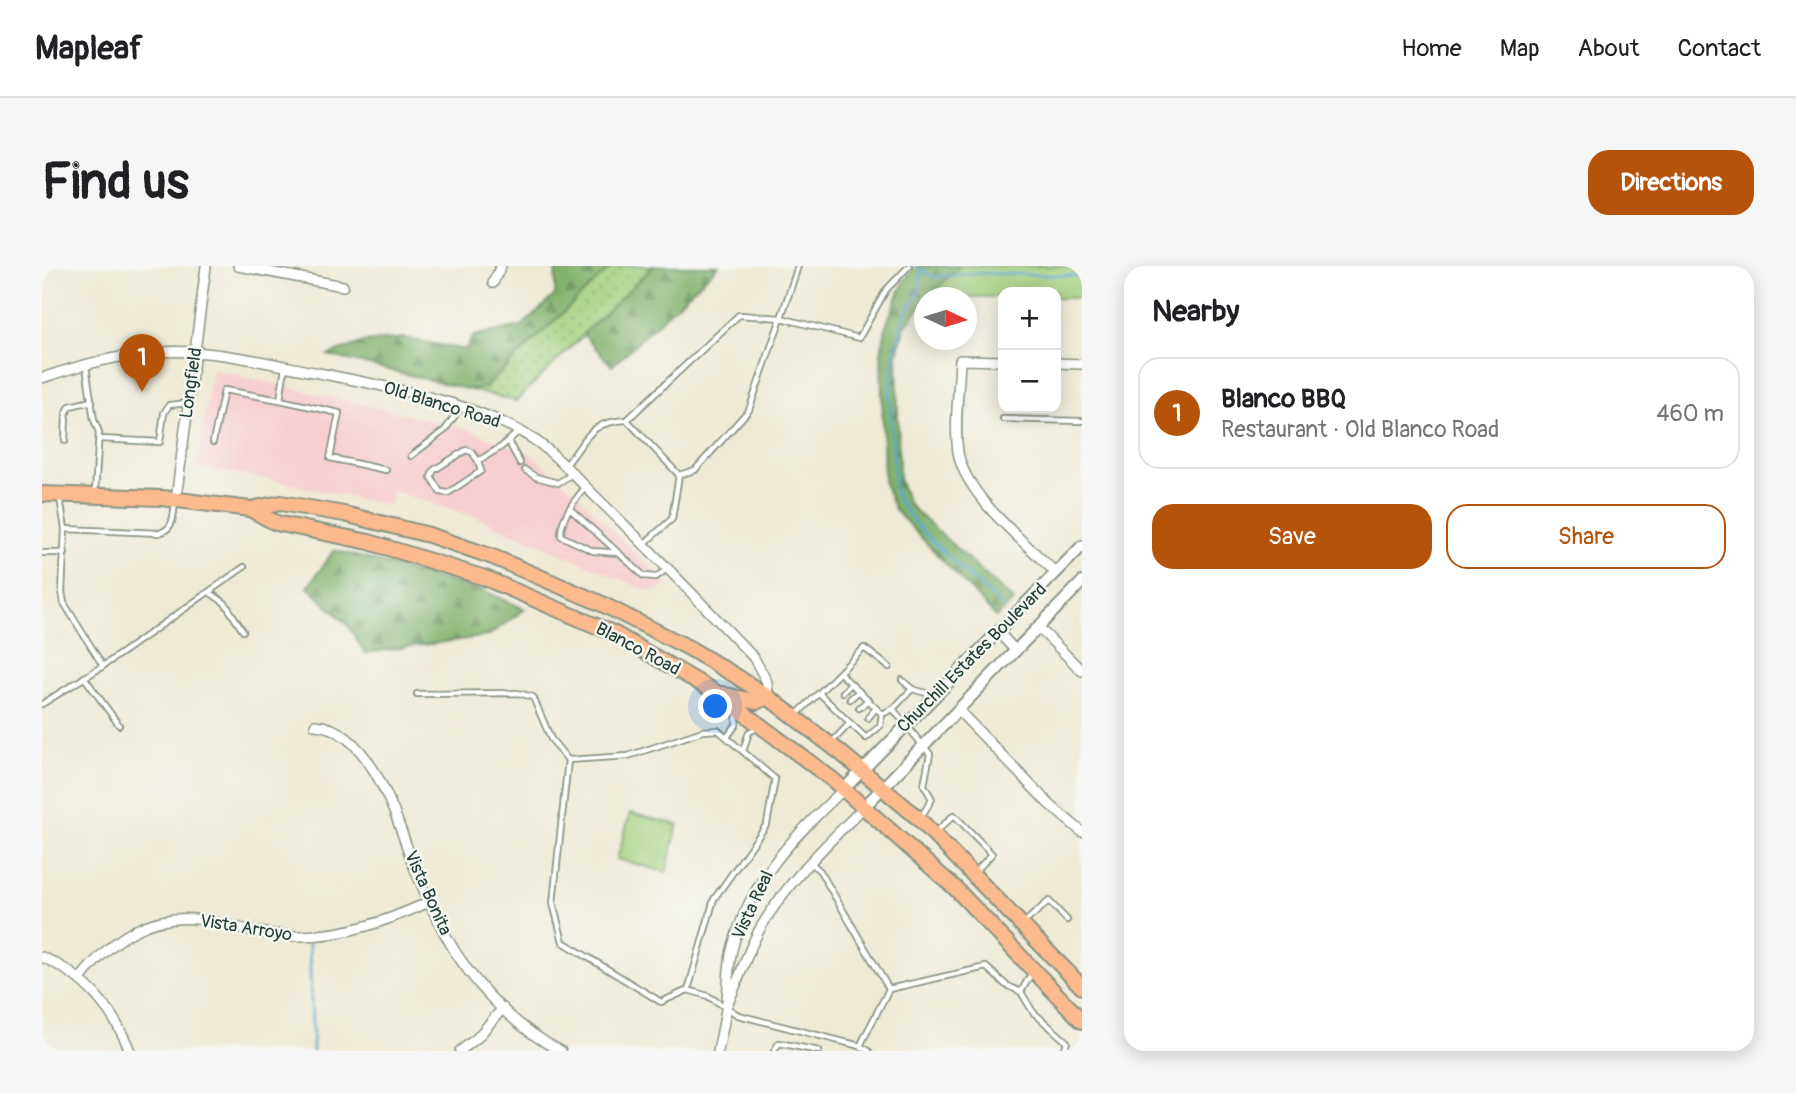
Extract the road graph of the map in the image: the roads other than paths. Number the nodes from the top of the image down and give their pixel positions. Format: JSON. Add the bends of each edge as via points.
{"nodes":[{"id":1,"x":206,"y":266,"type":"edge"},
{"id":2,"x":238,"y":266,"type":"edge"},
{"id":3,"x":501,"y":266,"type":"edge"},
{"id":4,"x":798,"y":266,"type":"edge"},
{"id":5,"x":909,"y":266,"type":"edge"},
{"id":6,"x":493,"y":283,"type":"dead end"},
{"id":7,"x":343,"y":286,"type":"dead end"},
{"id":8,"x":781,"y":318,"type":"junction"},
{"id":9,"x":195,"y":352,"type":"junction"},
{"id":10,"x":998,"y":361,"type":"edge"},
{"id":11,"x":1061,"y":363,"type":"edge"},
{"id":12,"x":1082,"y":364,"type":"edge"},
{"id":13,"x":86,"y":365,"type":"junction"},
{"id":14,"x":285,"y":366,"type":"junction"},
{"id":15,"x":42,"y":377,"type":"edge"},
{"id":16,"x":280,"y":400,"type":"junction"},
{"id":17,"x":92,"y":401,"type":"junction"},
{"id":18,"x":188,"y":403,"type":"junction"},
{"id":19,"x":460,"y":408,"type":"junction"},
{"id":20,"x":1003,"y":419,"type":"dead end"},
{"id":21,"x":628,"y":420,"type":"junction"},
{"id":22,"x":1082,"y":421,"type":"edge"},
{"id":23,"x":519,"y":431,"type":"junction"},
{"id":24,"x":99,"y":439,"type":"junction"},
{"id":25,"x":65,"y":441,"type":"dead end"},
{"id":26,"x":508,"y":441,"type":"junction"},
{"id":27,"x":213,"y":442,"type":"dead end"},
{"id":28,"x":411,"y":456,"type":"dead end"},
{"id":29,"x":478,"y":461,"type":"junction"},
{"id":30,"x":520,"y":463,"type":"dead end"},
{"id":31,"x":386,"y":470,"type":"dead end"},
{"id":32,"x":525,"y":470,"type":"dead end"},
{"id":33,"x":568,"y":470,"type":"junction"},
{"id":34,"x":679,"y":475,"type":"junction"},
{"id":35,"x":586,"y":487,"type":"junction"},
{"id":36,"x":42,"y":494,"type":"edge"},
{"id":37,"x":60,"y":494,"type":"junction"},
{"id":38,"x":95,"y":495,"type":"junction"},
{"id":39,"x":176,"y":499,"type":"junction"},
{"id":40,"x":250,"y":509,"type":"junction"},
{"id":41,"x":570,"y":509,"type":"junction"},
{"id":42,"x":65,"y":530,"type":"junction"},
{"id":43,"x":644,"y":544,"type":"junction"},
{"id":44,"x":1082,"y":546,"type":"edge"},
{"id":45,"x":42,"y":553,"type":"edge"},
{"id":46,"x":65,"y":553,"type":"junction"},
{"id":47,"x":620,"y":553,"type":"junction"},
{"id":48,"x":244,"y":567,"type":"dead end"},
{"id":49,"x":668,"y":568,"type":"junction"},
{"id":50,"x":1056,"y":573,"type":"junction"},
{"id":51,"x":1082,"y":582,"type":"edge"},
{"id":52,"x":209,"y":592,"type":"junction"},
{"id":53,"x":1039,"y":628,"type":"junction"},
{"id":54,"x":243,"y":631,"type":"dead end"},
{"id":55,"x":998,"y":632,"type":"junction"},
{"id":56,"x":1016,"y":651,"type":"junction"},
{"id":57,"x":103,"y":666,"type":"junction"},
{"id":58,"x":889,"y":667,"type":"dead end"},
{"id":59,"x":1082,"y":671,"type":"edge"},
{"id":60,"x":840,"y":673,"type":"junction"},
{"id":61,"x":84,"y":677,"type":"junction"},
{"id":62,"x":902,"y":680,"type":"dead end"},
{"id":63,"x":851,"y":684,"type":"junction"},
{"id":64,"x":912,"y":689,"type":"junction"},
{"id":65,"x":859,"y":691,"type":"junction"},
{"id":66,"x":819,"y":692,"type":"junction"},
{"id":67,"x":842,"y":692,"type":"dead end"},
{"id":68,"x":717,"y":693,"type":"junction"},
{"id":69,"x":417,"y":694,"type":"dead end"},
{"id":70,"x":934,"y":695,"type":"junction"},
{"id":71,"x":768,"y":697,"type":"junction"},
{"id":72,"x":835,"y":698,"type":"dead end"},
{"id":73,"x":850,"y":699,"type":"dead end"},
{"id":74,"x":868,"y":700,"type":"junction"},
{"id":75,"x":830,"y":703,"type":"junction"},
{"id":76,"x":42,"y":704,"type":"edge"},
{"id":77,"x":737,"y":708,"type":"junction"},
{"id":78,"x":859,"y":708,"type":"dead end"},
{"id":79,"x":876,"y":708,"type":"junction"},
{"id":80,"x":892,"y":709,"type":"junction"},
{"id":81,"x":958,"y":710,"type":"junction"},
{"id":82,"x":882,"y":714,"type":"junction"},
{"id":83,"x":794,"y":717,"type":"junction"},
{"id":84,"x":868,"y":718,"type":"dead end"},
{"id":85,"x":849,"y":719,"type":"junction"},
{"id":86,"x":906,"y":724,"type":"junction"},
{"id":87,"x":119,"y":725,"type":"dead end"},
{"id":88,"x":315,"y":725,"type":"dead end"},
{"id":89,"x":761,"y":726,"type":"junction"},
{"id":90,"x":727,"y":737,"type":"junction"},
{"id":91,"x":830,"y":744,"type":"junction"},
{"id":92,"x":925,"y":745,"type":"junction"},
{"id":93,"x":743,"y":751,"type":"junction"},
{"id":94,"x":568,"y":760,"type":"junction"},
{"id":95,"x":862,"y":770,"type":"junction"},
{"id":96,"x":883,"y":788,"type":"junction"},
{"id":97,"x":844,"y":789,"type":"junction"},
{"id":98,"x":864,"y":807,"type":"junction"},
{"id":99,"x":919,"y":819,"type":"junction"},
{"id":100,"x":1082,"y":832,"type":"edge"},
{"id":101,"x":934,"y":834,"type":"junction"},
{"id":102,"x":809,"y":861,"type":"junction"},
{"id":103,"x":970,"y":872,"type":"junction"},
{"id":104,"x":955,"y":888,"type":"junction"},
{"id":105,"x":429,"y":902,"type":"junction"},
{"id":106,"x":1067,"y":920,"type":"dead end"},
{"id":107,"x":1021,"y":925,"type":"junction"},
{"id":108,"x":1050,"y":954,"type":"junction"},
{"id":109,"x":42,"y":957,"type":"edge"},
{"id":110,"x":1033,"y":970,"type":"junction"},
{"id":111,"x":80,"y":979,"type":"junction"},
{"id":112,"x":1082,"y":987,"type":"edge"},
{"id":113,"x":889,"y":989,"type":"junction"},
{"id":114,"x":688,"y":990,"type":"junction"},
{"id":115,"x":1021,"y":992,"type":"junction"},
{"id":116,"x":726,"y":1007,"type":"junction"},
{"id":117,"x":503,"y":1009,"type":"junction"},
{"id":118,"x":1082,"y":1021,"type":"edge"},
{"id":119,"x":860,"y":1046,"type":"junction"},
{"id":120,"x":130,"y":1051,"type":"edge"},
{"id":121,"x":460,"y":1051,"type":"edge"},
{"id":122,"x":561,"y":1051,"type":"edge"},
{"id":123,"x":718,"y":1051,"type":"edge"},
{"id":124,"x":774,"y":1051,"type":"edge"},
{"id":125,"x":819,"y":1051,"type":"edge"},
{"id":126,"x":869,"y":1051,"type":"edge"},
{"id":127,"x":1064,"y":1051,"type":"edge"}],
"edges":[{"from":1,"to":9,"type":"street","name":"Longfield"},
{"from":2,"to":7,"type":"street"},
{"from":3,"to":6,"type":"street"},
{"from":4,"to":8,"type":"lane"},
{"from":5,"to":8,"type":"lane","via":[[886,290],[859,338]]},
{"from":8,"to":21,"type":"lane","via":[[739,315]]},
{"from":8,"to":34,"type":"lane","via":[[749,410],[695,470]]},
{"from":9,"to":13,"type":"street","name":"Old Blanco Road","via":[[160,352]]},
{"from":9,"to":14,"type":"street","name":"Old Blanco Road"},
{"from":9,"to":18,"type":"street","name":"Longfield"},
{"from":10,"to":50,"type":"street","via":[[960,360],[957,436],[963,469],[983,500]]},
{"from":11,"to":12,"type":"street"},
{"from":13,"to":15,"type":"street","name":"Old Blanco Road"},
{"from":13,"to":17,"type":"lane"},
{"from":14,"to":16,"type":"lane"},
{"from":14,"to":19,"type":"street","name":"Old Blanco Road"},
{"from":16,"to":27,"type":"lane","via":[[224,390]]},
{"from":16,"to":31,"type":"lane","via":[[339,413],[330,458]]},
{"from":17,"to":24,"type":"lane"},
{"from":17,"to":25,"type":"lane","via":[[70,406]]},
{"from":18,"to":24,"type":"lane","via":[[169,405],[160,442]]},
{"from":18,"to":39,"type":"street","name":"Longfield"},
{"from":19,"to":23,"type":"street","name":"Old Blanco Road"},
{"from":19,"to":28,"type":"lane","via":[[445,430]]},
{"from":20,"to":22,"type":"lane"},
{"from":21,"to":33,"type":"lane","via":[[597,426]]},
{"from":21,"to":34,"type":"lane"},
{"from":23,"to":26,"type":"lane"},
{"from":23,"to":33,"type":"street","name":"Old Blanco Road"},
{"from":24,"to":38,"type":"lane"},
{"from":26,"to":29,"type":"lane"},
{"from":26,"to":30,"type":"lane"},
{"from":29,"to":29,"type":"lane","via":[[481,471],[448,493],[440,492],[431,477],[434,470],[466,450]]},
{"from":32,"to":33,"type":"lane","via":[[558,483]]},
{"from":33,"to":35,"type":"street","name":"Old Blanco Road"},
{"from":34,"to":43,"type":"lane","via":[[672,519]]},
{"from":35,"to":41,"type":"lane"},
{"from":35,"to":43,"type":"street","name":"Old Blanco Road"},
{"from":36,"to":37,"type":"main road","name":"Blanco Road"},
{"from":37,"to":38,"type":"main road","name":"Blanco Road"},
{"from":37,"to":42,"type":"lane"},
{"from":38,"to":39,"type":"main road","name":"Blanco Road"},
{"from":39,"to":40,"type":"main road","name":"Blanco Road"},
{"from":39,"to":42,"type":"lane","via":[[167,531]]},
{"from":40,"to":68,"type":"main road","name":"Blanco Road","via":[[276,523],[369,542],[485,578],[615,634]]},
{"from":40,"to":71,"type":"main road","name":"Blanco Road","via":[[281,503],[344,514],[493,557],[665,635]]},
{"from":41,"to":47,"type":"lane"},
{"from":41,"to":47,"type":"lane","via":[[561,536],[593,551]]},
{"from":42,"to":46,"type":"lane"},
{"from":43,"to":49,"type":"street","name":"Old Blanco Road"},
{"from":44,"to":50,"type":"street","name":"Churchill Estates Boulevard"},
{"from":45,"to":46,"type":"lane"},
{"from":46,"to":57,"type":"lane","via":[[64,603]]},
{"from":47,"to":49,"type":"lane","via":[[644,576],[656,577]]},
{"from":48,"to":52,"type":"lane"},
{"from":49,"to":71,"type":"street","name":"Old Blanco Road","via":[[754,658],[767,682]]},
{"from":50,"to":55,"type":"street","name":"Churchill Estates Boulevard"},
{"from":51,"to":53,"type":"street","name":"Churchill Estates Boulevard"},
{"from":52,"to":54,"type":"lane","via":[[225,603]]},
{"from":52,"to":57,"type":"lane"},
{"from":53,"to":56,"type":"street","name":"Churchill Estates Boulevard"},
{"from":53,"to":59,"type":"street"},
{"from":55,"to":56,"type":"street"},
{"from":55,"to":70,"type":"street","name":"Churchill Estates Boulevard"},
{"from":56,"to":81,"type":"street","name":"Churchill Estates Boulevard"},
{"from":57,"to":61,"type":"lane"},
{"from":58,"to":60,"type":"lane","via":[[864,648]]},
{"from":60,"to":63,"type":"lane"},
{"from":60,"to":66,"type":"lane"},
{"from":61,"to":76,"type":"lane"},
{"from":61,"to":87,"type":"lane"},
{"from":62,"to":64,"type":"lane"},
{"from":63,"to":65,"type":"lane"},
{"from":63,"to":67,"type":"lane"},
{"from":64,"to":70,"type":"lane"},
{"from":64,"to":80,"type":"lane"},
{"from":65,"to":73,"type":"lane"},
{"from":65,"to":74,"type":"lane"},
{"from":66,"to":75,"type":"lane"},
{"from":66,"to":83,"type":"lane"},
{"from":68,"to":71,"type":"main road","via":[[756,702]]},
{"from":68,"to":77,"type":"main road","name":"Blanco Road"},
{"from":69,"to":94,"type":"lane","via":[[519,693],[533,697],[551,739]]},
{"from":70,"to":86,"type":"street","name":"Churchill Estates Boulevard"},
{"from":71,"to":83,"type":"main road","name":"Blanco Road"},
{"from":72,"to":75,"type":"lane"},
{"from":74,"to":78,"type":"lane"},
{"from":74,"to":79,"type":"lane"},
{"from":75,"to":85,"type":"lane"},
{"from":77,"to":89,"type":"main road","name":"Blanco Road"},
{"from":77,"to":90,"type":"lane","via":[[736,726]]},
{"from":79,"to":82,"type":"lane"},
{"from":79,"to":84,"type":"lane"},
{"from":80,"to":82,"type":"lane"},
{"from":80,"to":86,"type":"lane"},
{"from":81,"to":92,"type":"street","name":"Churchill Estates Boulevard"},
{"from":81,"to":100,"type":"street"},
{"from":82,"to":85,"type":"lane","via":[[880,726],[866,738]]},
{"from":83,"to":91,"type":"main road","name":"Blanco Road"},
{"from":85,"to":91,"type":"lane"},
{"from":86,"to":92,"type":"lane"},
{"from":86,"to":95,"type":"street","name":"Churchill Estates Boulevard"},
{"from":88,"to":105,"type":"street","name":"Vista Bonita","via":[[340,733],[382,784]]},
{"from":89,"to":93,"type":"lane","via":[[749,732]]},
{"from":89,"to":97,"type":"main road","name":"Blanco Road"},
{"from":90,"to":93,"type":"lane"},
{"from":90,"to":94,"type":"lane","via":[[718,730],[703,731],[628,756]]},
{"from":91,"to":95,"type":"main road","name":"Blanco Road"},
{"from":92,"to":96,"type":"street","name":"Churchill Estates Boulevard"},
{"from":92,"to":99,"type":"lane","via":[[930,754],[924,785],[932,799]]},
{"from":93,"to":114,"type":"lane","via":[[775,779],[767,824],[714,899]]},
{"from":94,"to":114,"type":"lane","via":[[553,903],[563,942],[661,1002]]},
{"from":95,"to":96,"type":"main road","name":"Blanco Road"},
{"from":95,"to":97,"type":"street","name":"Churchill Estates Boulevard"},
{"from":96,"to":98,"type":"street","name":"Churchill Estates Boulevard"},
{"from":96,"to":99,"type":"main road","name":"Blanco Road"},
{"from":97,"to":98,"type":"main road","name":"Blanco Road"},
{"from":97,"to":116,"type":"street","name":"Vista Real","via":[[792,839],[757,887],[732,949]]},
{"from":98,"to":102,"type":"street","name":"Vista Real"},
{"from":98,"to":104,"type":"main road","name":"Blanco Road"},
{"from":99,"to":101,"type":"main road","name":"Blanco Road"},
{"from":101,"to":103,"type":"main road","name":"Blanco Road"},
{"from":101,"to":103,"type":"lane","via":[[954,815],[992,853]]},
{"from":102,"to":113,"type":"lane","via":[[820,871]]},
{"from":102,"to":116,"type":"street","name":"Vista Real","via":[[760,928]]},
{"from":103,"to":104,"type":"main road"},
{"from":103,"to":107,"type":"main road","name":"Blanco Road"},
{"from":104,"to":110,"type":"main road","name":"Blanco Road"},
{"from":105,"to":111,"type":"street","name":"Vista Arroyo","via":[[356,930],[302,936],[254,932],[196,919],[159,922],[115,942]]},
{"from":105,"to":117,"type":"street","name":"Vista Bonita","via":[[457,954]]},
{"from":106,"to":107,"type":"lane","via":[[1049,901]]},
{"from":107,"to":108,"type":"main road","name":"Blanco Road"},
{"from":108,"to":110,"type":"main road"},
{"from":108,"to":112,"type":"main road","name":"Blanco Road"},
{"from":109,"to":111,"type":"street"},
{"from":110,"to":115,"type":"lane"},
{"from":110,"to":118,"type":"main road","name":"Blanco Road"},
{"from":111,"to":120,"type":"street","via":[[116,1021]]},
{"from":113,"to":115,"type":"lane","via":[[986,968]]},
{"from":113,"to":119,"type":"lane"},
{"from":114,"to":116,"type":"lane"},
{"from":115,"to":127,"type":"lane","via":[[1033,1012],[1068,1042]]},
{"from":116,"to":119,"type":"lane","via":[[738,1015]]},
{"from":116,"to":123,"type":"street","name":"Vista Real"},
{"from":117,"to":121,"type":"street"},
{"from":117,"to":122,"type":"street","name":"Vista Bonita"},
{"from":119,"to":126,"type":"lane"},
{"from":124,"to":125,"type":"lane","via":[[779,1043]]}]}
